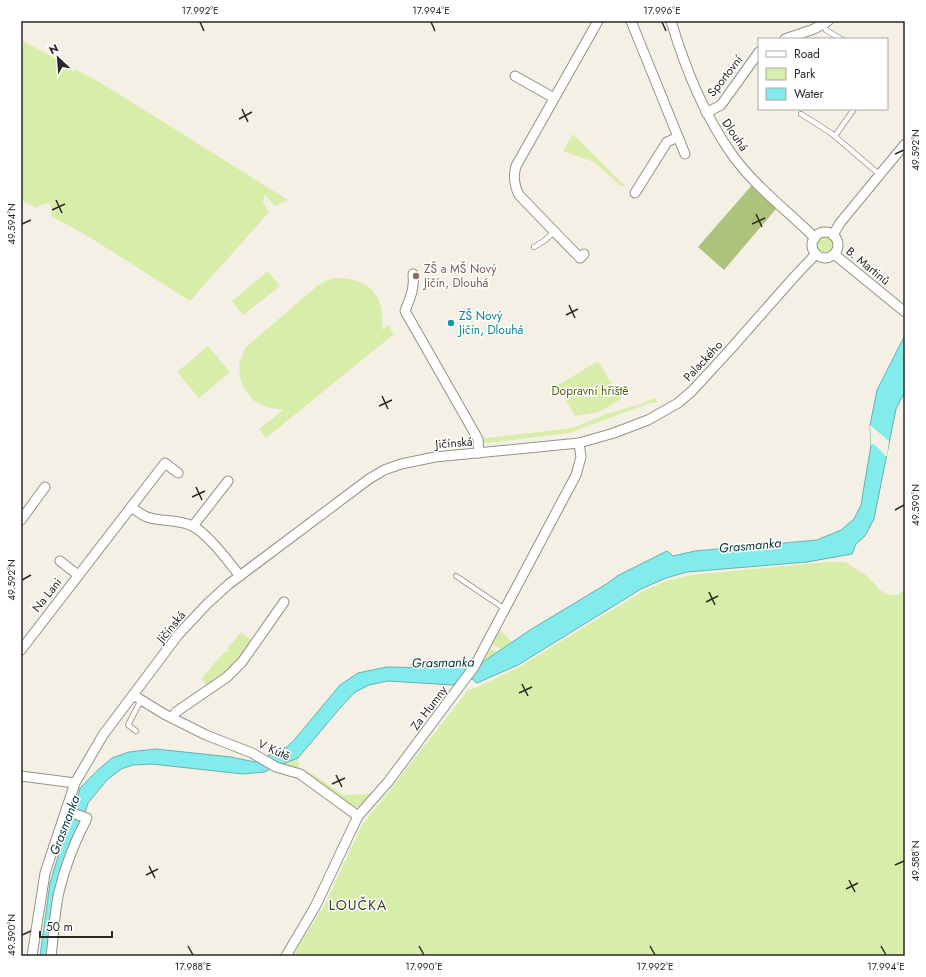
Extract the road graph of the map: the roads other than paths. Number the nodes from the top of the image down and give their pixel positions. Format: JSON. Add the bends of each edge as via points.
{"nodes":[{"id":1,"x":598,"y":21,"type":"edge"},
{"id":2,"x":631,"y":21,"type":"edge"},
{"id":3,"x":671,"y":21,"type":"edge"},
{"id":4,"x":825,"y":23,"type":"edge"},
{"id":5,"x":788,"y":38,"type":"edge"},
{"id":6,"x":839,"y":38,"type":"edge"},
{"id":7,"x":758,"y":53,"type":"edge"},
{"id":8,"x":515,"y":76,"type":"dead end"},
{"id":9,"x":554,"y":98,"type":"junction"},
{"id":10,"x":853,"y":110,"type":"edge"},
{"id":11,"x":706,"y":113,"type":"junction"},
{"id":12,"x":801,"y":114,"type":"dead end"},
{"id":13,"x":835,"y":136,"type":"junction"},
{"id":14,"x":678,"y":137,"type":"junction"},
{"id":15,"x":905,"y":144,"type":"edge"},
{"id":16,"x":685,"y":154,"type":"dead end"},
{"id":17,"x":879,"y":174,"type":"junction"},
{"id":18,"x":636,"y":193,"type":"dead end"},
{"id":19,"x":555,"y":231,"type":"junction"},
{"id":20,"x":832,"y":235,"type":"junction"},
{"id":21,"x":815,"y":238,"type":"junction"},
{"id":22,"x":534,"y":247,"type":"dead end"},
{"id":23,"x":584,"y":254,"type":"dead end"},
{"id":24,"x":816,"y":254,"type":"junction"},
{"id":25,"x":834,"y":254,"type":"junction"},
{"id":26,"x":412,"y":274,"type":"dead end"},
{"id":27,"x":905,"y":312,"type":"edge"},
{"id":28,"x":579,"y":443,"type":"junction"},
{"id":29,"x":479,"y":453,"type":"junction"},
{"id":30,"x":178,"y":473,"type":"dead end"},
{"id":31,"x":228,"y":481,"type":"dead end"},
{"id":32,"x":45,"y":486,"type":"dead end"},
{"id":33,"x":131,"y":507,"type":"junction"},
{"id":34,"x":21,"y":520,"type":"edge"},
{"id":35,"x":193,"y":526,"type":"junction"},
{"id":36,"x":60,"y":561,"type":"dead end"},
{"id":37,"x":78,"y":575,"type":"junction"},
{"id":38,"x":240,"y":576,"type":"junction"},
{"id":39,"x":456,"y":576,"type":"dead end"},
{"id":40,"x":284,"y":602,"type":"dead end"},
{"id":41,"x":505,"y":609,"type":"junction"},
{"id":42,"x":21,"y":650,"type":"edge"},
{"id":43,"x":133,"y":695,"type":"junction"},
{"id":44,"x":141,"y":700,"type":"junction"},
{"id":45,"x":172,"y":718,"type":"junction"},
{"id":46,"x":136,"y":730,"type":"dead end"},
{"id":47,"x":21,"y":776,"type":"edge"},
{"id":48,"x":75,"y":783,"type":"junction"},
{"id":49,"x":70,"y":812,"type":"junction"},
{"id":50,"x":358,"y":816,"type":"junction"},
{"id":51,"x":32,"y":956,"type":"edge"},
{"id":52,"x":51,"y":956,"type":"edge"},
{"id":53,"x":286,"y":956,"type":"edge"}],
"edges":[{"from":1,"to":9,"type":"street"},
{"from":2,"to":14,"type":"street"},
{"from":3,"to":11,"type":"street","name":"Dlouhá","via":[[695,92]]},
{"from":4,"to":5,"type":"street"},
{"from":4,"to":6,"type":"lane","via":[[826,30]]},
{"from":7,"to":11,"type":"street","name":"Sportovní","via":[[720,105]]},
{"from":8,"to":9,"type":"street"},
{"from":9,"to":19,"type":"street","via":[[516,166],[514,182],[519,194]]},
{"from":10,"to":13,"type":"lane"},
{"from":11,"to":21,"type":"street","name":"Dlouhá","via":[[737,160],[755,181]]},
{"from":12,"to":13,"type":"lane"},
{"from":13,"to":17,"type":"lane"},
{"from":14,"to":16,"type":"street"},
{"from":14,"to":18,"type":"street","via":[[667,142]]},
{"from":15,"to":17,"type":"street"},
{"from":17,"to":20,"type":"street"},
{"from":19,"to":22,"type":"lane"},
{"from":19,"to":23,"type":"street","via":[[580,258]]},
{"from":20,"to":21,"type":"street","via":[[823,233]]},
{"from":20,"to":25,"type":"street","via":[[838,243]]},
{"from":21,"to":24,"type":"street","via":[[812,245]]},
{"from":24,"to":25,"type":"street","via":[[825,258]]},
{"from":24,"to":28,"type":"street","name":"Palackého","via":[[704,378],[678,402],[637,425]]},
{"from":25,"to":27,"type":"street","name":"B. Martinů"},
{"from":26,"to":29,"type":"street","name":"Jičínská","via":[[412,292],[405,311],[478,439]]},
{"from":28,"to":29,"type":"street","name":"Jičínská"},
{"from":28,"to":41,"type":"street","name":"Za Humny","via":[[581,457],[576,475]]},
{"from":29,"to":38,"type":"street","name":"Jičínská","via":[[417,460],[381,472],[353,490]]},
{"from":30,"to":33,"type":"street","name":"Na Lani","via":[[165,463]]},
{"from":31,"to":35,"type":"street"},
{"from":32,"to":34,"type":"street"},
{"from":33,"to":35,"type":"street","via":[[145,516]]},
{"from":33,"to":37,"type":"street","name":"Na Lani"},
{"from":35,"to":38,"type":"street","via":[[211,542]]},
{"from":36,"to":37,"type":"street","name":"Na Lani"},
{"from":37,"to":42,"type":"street","name":"Na Lani"},
{"from":38,"to":43,"type":"street","name":"Jičínská","via":[[207,604],[178,635]]},
{"from":39,"to":41,"type":"lane"},
{"from":40,"to":45,"type":"street","via":[[228,678],[176,712]]},
{"from":41,"to":50,"type":"street","name":"Za Humny","via":[[465,680],[388,782]]},
{"from":43,"to":44,"type":"street","name":"V Kútě"},
{"from":43,"to":48,"type":"street","name":"Jičínská","via":[[103,735]]},
{"from":44,"to":45,"type":"street","name":"V Kútě"},
{"from":44,"to":46,"type":"lane","via":[[128,725]]},
{"from":45,"to":50,"type":"street","name":"V Kútě","via":[[276,766],[300,774]]},
{"from":47,"to":48,"type":"street"},
{"from":48,"to":49,"type":"street","name":"Jičínská"},
{"from":49,"to":51,"type":"street","name":"Jičínská","via":[[45,873]]},
{"from":49,"to":52,"type":"street","via":[[88,818],[76,839],[59,894]]},
{"from":50,"to":53,"type":"street","name":"Za Humny","via":[[316,905]]}]}
